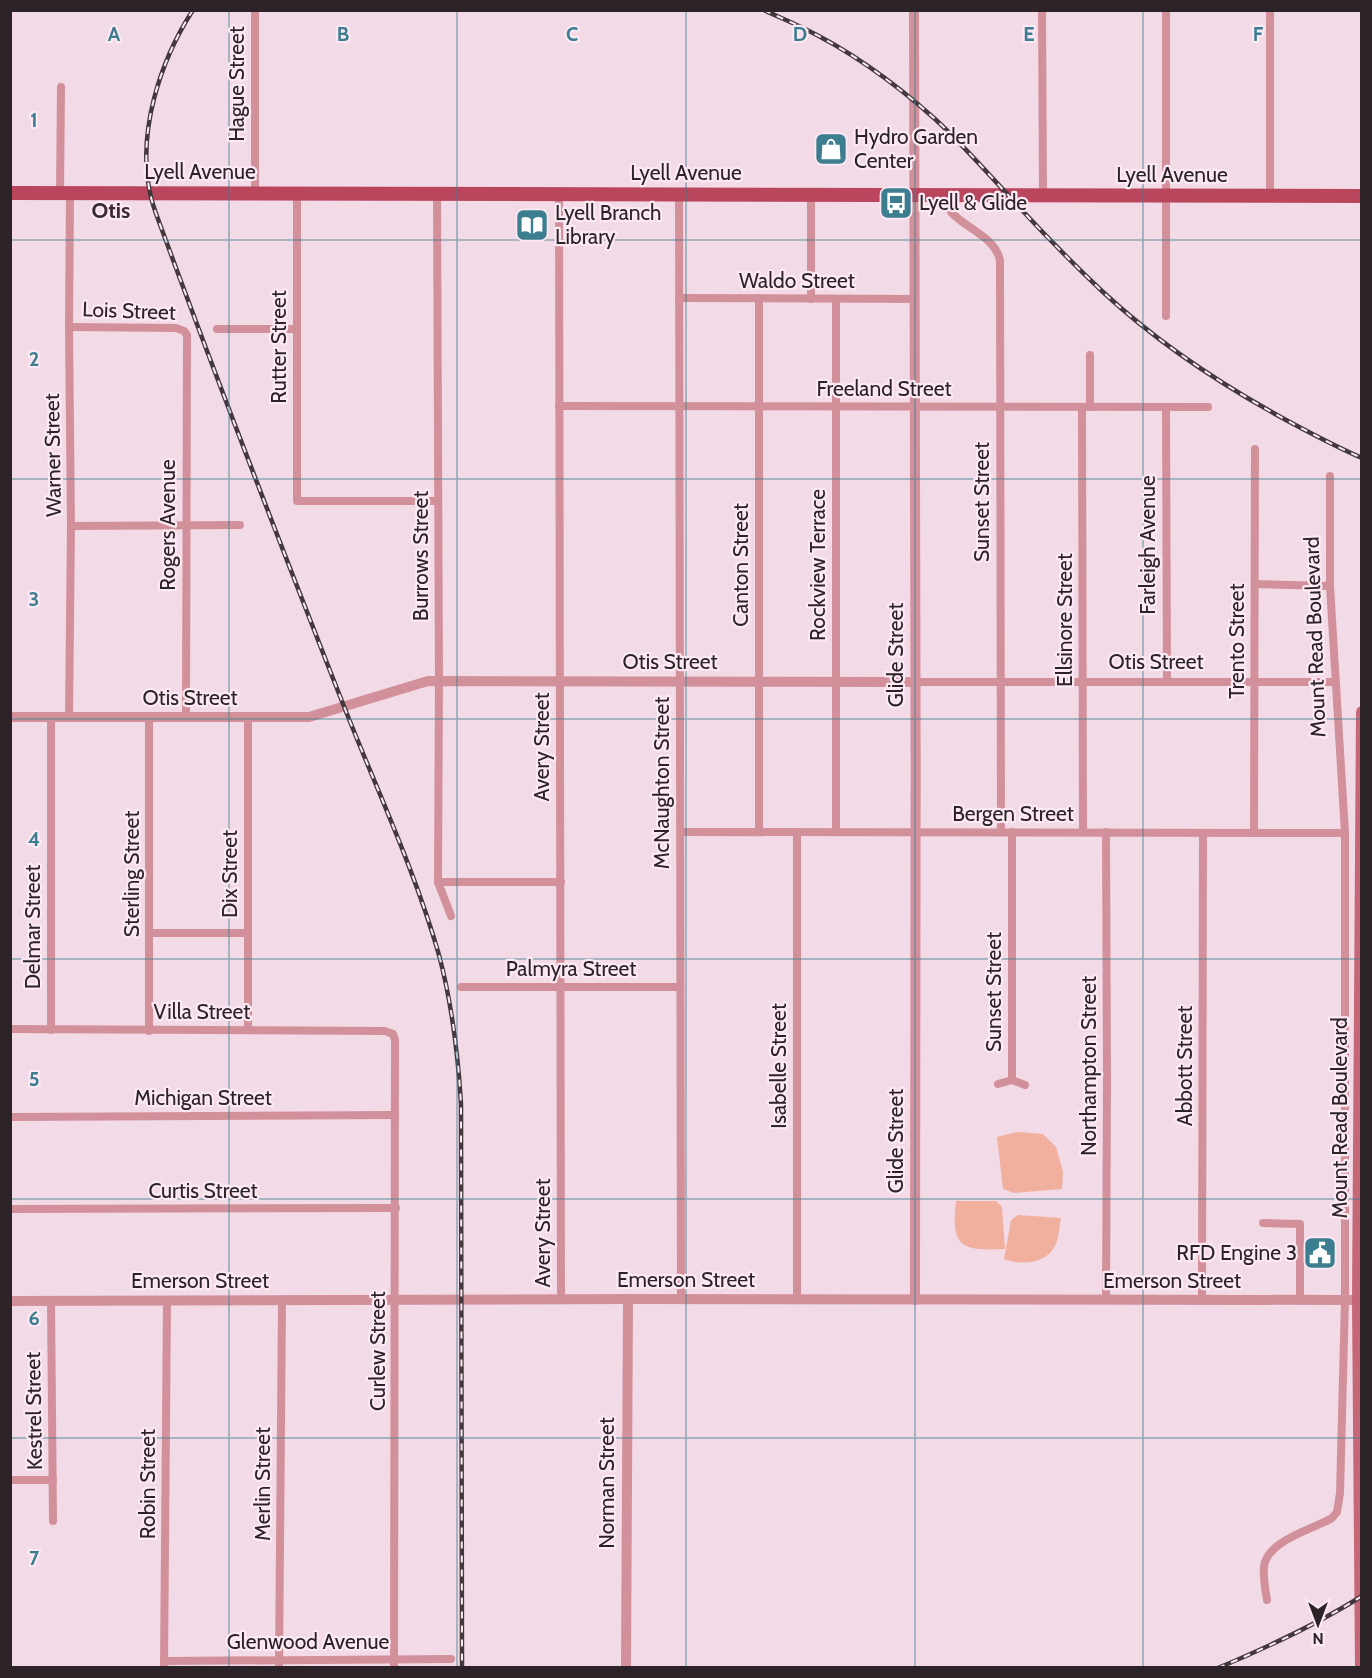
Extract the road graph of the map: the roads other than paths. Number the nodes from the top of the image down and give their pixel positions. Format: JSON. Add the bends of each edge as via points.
{"nodes":[{"id":1,"x":255,"y":10,"type":"edge"},
{"id":2,"x":915,"y":10,"type":"edge"},
{"id":3,"x":1042,"y":10,"type":"edge"},
{"id":4,"x":1166,"y":10,"type":"edge"},
{"id":5,"x":1270,"y":10,"type":"edge"},
{"id":6,"x":61,"y":87,"type":"dead end"},
{"id":7,"x":10,"y":193,"type":"edge"},
{"id":8,"x":65,"y":193,"type":"junction"},
{"id":9,"x":255,"y":193,"type":"junction"},
{"id":10,"x":297,"y":193,"type":"junction"},
{"id":11,"x":437,"y":194,"type":"junction"},
{"id":12,"x":560,"y":194,"type":"junction"},
{"id":13,"x":680,"y":194,"type":"junction"},
{"id":14,"x":811,"y":194,"type":"junction"},
{"id":15,"x":915,"y":195,"type":"junction"},
{"id":16,"x":948,"y":195,"type":"junction"},
{"id":17,"x":1043,"y":195,"type":"junction"},
{"id":18,"x":1166,"y":196,"type":"junction"},
{"id":19,"x":1270,"y":196,"type":"junction"},
{"id":20,"x":1362,"y":196,"type":"edge"},
{"id":21,"x":680,"y":298,"type":"junction"},
{"id":22,"x":759,"y":298,"type":"junction"},
{"id":23,"x":811,"y":298,"type":"junction"},
{"id":24,"x":836,"y":299,"type":"junction"},
{"id":25,"x":915,"y":299,"type":"junction"},
{"id":26,"x":1166,"y":316,"type":"dead end"},
{"id":27,"x":69,"y":327,"type":"junction"},
{"id":28,"x":217,"y":329,"type":"dead end"},
{"id":29,"x":297,"y":329,"type":"junction"},
{"id":30,"x":186,"y":333,"type":"joint"},
{"id":31,"x":1090,"y":355,"type":"dead end"},
{"id":32,"x":560,"y":406,"type":"junction"},
{"id":33,"x":680,"y":406,"type":"junction"},
{"id":34,"x":759,"y":406,"type":"junction"},
{"id":35,"x":836,"y":406,"type":"junction"},
{"id":36,"x":915,"y":407,"type":"junction"},
{"id":37,"x":1000,"y":407,"type":"junction"},
{"id":38,"x":1086,"y":407,"type":"junction"},
{"id":39,"x":1166,"y":407,"type":"junction"},
{"id":40,"x":1208,"y":407,"type":"dead end"},
{"id":41,"x":1255,"y":449,"type":"dead end"},
{"id":42,"x":1330,"y":476,"type":"dead end"},
{"id":43,"x":438,"y":501,"type":"junction"},
{"id":44,"x":185,"y":525,"type":"junction"},
{"id":45,"x":240,"y":525,"type":"dead end"},
{"id":46,"x":72,"y":526,"type":"junction"},
{"id":47,"x":1255,"y":585,"type":"junction"},
{"id":48,"x":1330,"y":586,"type":"junction"},
{"id":49,"x":439,"y":681,"type":"junction"},
{"id":50,"x":560,"y":681,"type":"junction"},
{"id":51,"x":680,"y":681,"type":"junction"},
{"id":52,"x":759,"y":681,"type":"junction"},
{"id":53,"x":836,"y":681,"type":"junction"},
{"id":54,"x":916,"y":682,"type":"junction"},
{"id":55,"x":1001,"y":682,"type":"junction"},
{"id":56,"x":1084,"y":682,"type":"junction"},
{"id":57,"x":1167,"y":682,"type":"junction"},
{"id":58,"x":1255,"y":682,"type":"junction"},
{"id":59,"x":1335,"y":682,"type":"junction"},
{"id":60,"x":1362,"y":714,"type":"edge"},
{"id":61,"x":10,"y":717,"type":"edge"},
{"id":62,"x":51,"y":717,"type":"junction"},
{"id":63,"x":69,"y":717,"type":"junction"},
{"id":64,"x":149,"y":718,"type":"junction"},
{"id":65,"x":186,"y":718,"type":"junction"},
{"id":66,"x":248,"y":718,"type":"junction"},
{"id":67,"x":1361,"y":778,"type":"edge"},
{"id":68,"x":681,"y":832,"type":"junction"},
{"id":69,"x":759,"y":832,"type":"junction"},
{"id":70,"x":797,"y":832,"type":"junction"},
{"id":71,"x":836,"y":832,"type":"junction"},
{"id":72,"x":915,"y":832,"type":"junction"},
{"id":73,"x":1001,"y":832,"type":"junction"},
{"id":74,"x":1012,"y":832,"type":"junction"},
{"id":75,"x":1083,"y":832,"type":"junction"},
{"id":76,"x":1106,"y":832,"type":"junction"},
{"id":77,"x":1203,"y":832,"type":"junction"},
{"id":78,"x":1254,"y":833,"type":"junction"},
{"id":79,"x":1345,"y":833,"type":"junction"},
{"id":80,"x":438,"y":882,"type":"junction"},
{"id":81,"x":561,"y":882,"type":"junction"},
{"id":82,"x":451,"y":916,"type":"dead end"},
{"id":83,"x":150,"y":933,"type":"junction"},
{"id":84,"x":248,"y":933,"type":"junction"},
{"id":85,"x":461,"y":987,"type":"dead end"},
{"id":86,"x":561,"y":987,"type":"junction"},
{"id":87,"x":680,"y":987,"type":"junction"},
{"id":88,"x":10,"y":1029,"type":"edge"},
{"id":89,"x":51,"y":1030,"type":"junction"},
{"id":90,"x":248,"y":1030,"type":"junction"},
{"id":91,"x":149,"y":1031,"type":"junction"},
{"id":92,"x":393,"y":1034,"type":"joint"},
{"id":93,"x":1012,"y":1080,"type":"junction"},
{"id":94,"x":998,"y":1084,"type":"dead end"},
{"id":95,"x":1025,"y":1085,"type":"dead end"},
{"id":96,"x":395,"y":1115,"type":"junction"},
{"id":97,"x":10,"y":1117,"type":"edge"},
{"id":98,"x":396,"y":1208,"type":"junction"},
{"id":99,"x":10,"y":1209,"type":"edge"},
{"id":100,"x":1263,"y":1223,"type":"dead end"},
{"id":101,"x":628,"y":1299,"type":"junction"},
{"id":102,"x":681,"y":1299,"type":"junction"},
{"id":103,"x":282,"y":1300,"type":"junction"},
{"id":104,"x":396,"y":1300,"type":"junction"},
{"id":105,"x":561,"y":1300,"type":"junction"},
{"id":106,"x":797,"y":1300,"type":"junction"},
{"id":107,"x":915,"y":1300,"type":"junction"},
{"id":108,"x":1106,"y":1300,"type":"junction"},
{"id":109,"x":1202,"y":1300,"type":"junction"},
{"id":110,"x":1300,"y":1300,"type":"junction"},
{"id":111,"x":1345,"y":1300,"type":"junction"},
{"id":112,"x":1360,"y":1300,"type":"edge"},
{"id":113,"x":10,"y":1301,"type":"edge"},
{"id":114,"x":51,"y":1301,"type":"junction"},
{"id":115,"x":166,"y":1301,"type":"junction"},
{"id":116,"x":10,"y":1480,"type":"edge"},
{"id":117,"x":53,"y":1480,"type":"junction"},
{"id":118,"x":53,"y":1521,"type":"dead end"},
{"id":119,"x":1267,"y":1599,"type":"dead end"},
{"id":120,"x":451,"y":1659,"type":"dead end"},
{"id":121,"x":394,"y":1663,"type":"edge"},
{"id":122,"x":165,"y":1664,"type":"edge"},
{"id":123,"x":279,"y":1664,"type":"edge"},
{"id":124,"x":626,"y":1668,"type":"edge"},
{"id":125,"x":1361,"y":1668,"type":"edge"}],
"edges":[{"from":1,"to":9,"type":"street","name":"Hague Street"},
{"from":2,"to":15,"type":"street","name":"Glide Street"},
{"from":3,"to":17,"type":"street"},
{"from":4,"to":18,"type":"street"},
{"from":5,"to":19,"type":"street"},
{"from":6,"to":8,"type":"street","name":"Warner Street"},
{"from":7,"to":8,"type":"main road","name":"Lyell Avenue"},
{"from":8,"to":9,"type":"main road","name":"Lyell Avenue"},
{"from":8,"to":27,"type":"street","name":"Warner Street"},
{"from":9,"to":10,"type":"main road","name":"Lyell Avenue"},
{"from":10,"to":11,"type":"main road","name":"Lyell Avenue"},
{"from":10,"to":29,"type":"street","name":"Rutter Street"},
{"from":11,"to":12,"type":"main road","name":"Lyell Avenue"},
{"from":11,"to":43,"type":"street","name":"Burrows Street"},
{"from":12,"to":13,"type":"main road","name":"Lyell Avenue"},
{"from":12,"to":32,"type":"street","name":"Avery Street"},
{"from":13,"to":14,"type":"main road","name":"Lyell Avenue"},
{"from":13,"to":21,"type":"street","name":"McNaughton Street"},
{"from":14,"to":15,"type":"main road","name":"Lyell Avenue"},
{"from":14,"to":23,"type":"street"},
{"from":15,"to":16,"type":"main road","name":"Lyell Avenue"},
{"from":15,"to":25,"type":"street","name":"Glide Street"},
{"from":16,"to":17,"type":"main road","name":"Lyell Avenue"},
{"from":16,"to":37,"type":"street","name":"Sunset Street","via":[[953,214],[991,243],[999,257]]},
{"from":17,"to":18,"type":"main road","name":"Lyell Avenue"},
{"from":18,"to":19,"type":"main road","name":"Lyell Avenue"},
{"from":18,"to":26,"type":"street"},
{"from":19,"to":20,"type":"main road","name":"Lyell Avenue"},
{"from":21,"to":22,"type":"street","name":"Waldo Street"},
{"from":21,"to":33,"type":"street","name":"McNaughton Street"},
{"from":22,"to":23,"type":"street","name":"Waldo Street"},
{"from":22,"to":34,"type":"street","name":"Canton Street"},
{"from":23,"to":24,"type":"street","name":"Waldo Street"},
{"from":24,"to":25,"type":"street","name":"Waldo Street"},
{"from":24,"to":35,"type":"street","name":"Rockview Terrace"},
{"from":25,"to":36,"type":"street","name":"Glide Street"},
{"from":27,"to":30,"type":"street","name":"Lois Street","via":[[176,328]]},
{"from":27,"to":46,"type":"street","name":"Warner Street"},
{"from":28,"to":29,"type":"street"},
{"from":29,"to":43,"type":"street","name":"Rutter Street","via":[[297,501]]},
{"from":30,"to":44,"type":"street","name":"Rogers Avenue"},
{"from":31,"to":38,"type":"street","name":"Ellsinore Street"},
{"from":32,"to":33,"type":"street","name":"Freeland Street"},
{"from":32,"to":50,"type":"street","name":"Avery Street"},
{"from":33,"to":34,"type":"street","name":"Freeland Street"},
{"from":33,"to":51,"type":"street","name":"McNaughton Street"},
{"from":34,"to":35,"type":"street","name":"Freeland Street"},
{"from":34,"to":52,"type":"street","name":"Canton Street"},
{"from":35,"to":36,"type":"street","name":"Freeland Street"},
{"from":35,"to":53,"type":"street","name":"Rockview Terrace"},
{"from":36,"to":37,"type":"street","name":"Freeland Street"},
{"from":36,"to":54,"type":"street","name":"Glide Street"},
{"from":37,"to":38,"type":"street","name":"Freeland Street"},
{"from":37,"to":55,"type":"street","name":"Sunset Street"},
{"from":38,"to":39,"type":"street","name":"Freeland Street"},
{"from":38,"to":56,"type":"street","name":"Ellsinore Street"},
{"from":39,"to":40,"type":"street","name":"Freeland Street"},
{"from":39,"to":57,"type":"street","name":"Farleigh Avenue"},
{"from":41,"to":47,"type":"street","name":"Trento Street"},
{"from":42,"to":48,"type":"street","name":"Mount Read Boulevard"},
{"from":43,"to":49,"type":"street","name":"Burrows Street"},
{"from":44,"to":45,"type":"street"},
{"from":44,"to":46,"type":"street"},
{"from":44,"to":65,"type":"street","name":"Rogers Avenue"},
{"from":46,"to":63,"type":"street","name":"Warner Street"},
{"from":47,"to":48,"type":"street"},
{"from":47,"to":58,"type":"street","name":"Trento Street"},
{"from":48,"to":59,"type":"street","name":"Mount Read Boulevard"},
{"from":49,"to":50,"type":"street","name":"Otis Street"},
{"from":49,"to":66,"type":"street","name":"Otis Street","via":[[425,681],[313,717]]},
{"from":49,"to":80,"type":"street","name":"Burrows Street"},
{"from":50,"to":51,"type":"street","name":"Otis Street"},
{"from":50,"to":81,"type":"street","name":"Avery Street"},
{"from":51,"to":52,"type":"street","name":"Otis Street"},
{"from":51,"to":68,"type":"street","name":"McNaughton Street"},
{"from":52,"to":53,"type":"street","name":"Otis Street"},
{"from":52,"to":69,"type":"street","name":"Canton Street"},
{"from":53,"to":54,"type":"street","name":"Otis Street"},
{"from":53,"to":71,"type":"street","name":"Rockview Terrace"},
{"from":54,"to":55,"type":"street","name":"Otis Street"},
{"from":54,"to":72,"type":"street","name":"Glide Street"},
{"from":55,"to":56,"type":"street","name":"Otis Street"},
{"from":55,"to":73,"type":"street","name":"Sunset Street"},
{"from":56,"to":57,"type":"street","name":"Otis Street"},
{"from":56,"to":75,"type":"street","name":"Ellsinore Street"},
{"from":57,"to":58,"type":"street","name":"Otis Street"},
{"from":58,"to":59,"type":"street","name":"Otis Street"},
{"from":58,"to":78,"type":"street","name":"Trento Street"},
{"from":59,"to":79,"type":"street","name":"Mount Read Boulevard"},
{"from":60,"to":67,"type":"main road","name":"Mount Read Boulevard"},
{"from":61,"to":62,"type":"street","name":"Otis Street"},
{"from":62,"to":63,"type":"street","name":"Otis Street"},
{"from":62,"to":89,"type":"street","name":"Delmar Street"},
{"from":63,"to":64,"type":"street","name":"Otis Street"},
{"from":64,"to":65,"type":"street","name":"Otis Street"},
{"from":64,"to":83,"type":"street","name":"Sterling Street"},
{"from":65,"to":66,"type":"street","name":"Otis Street"},
{"from":66,"to":84,"type":"street","name":"Dix Street"},
{"from":67,"to":112,"type":"main road","name":"Mount Read Boulevard"},
{"from":68,"to":69,"type":"street","name":"Bergen Street"},
{"from":68,"to":87,"type":"street","name":"McNaughton Street"},
{"from":69,"to":70,"type":"street","name":"Bergen Street"},
{"from":70,"to":71,"type":"street","name":"Bergen Street"},
{"from":70,"to":106,"type":"street","name":"Isabelle Street"},
{"from":71,"to":72,"type":"street","name":"Bergen Street"},
{"from":72,"to":73,"type":"street","name":"Bergen Street"},
{"from":72,"to":107,"type":"street","name":"Glide Street"},
{"from":73,"to":74,"type":"street","name":"Bergen Street"},
{"from":74,"to":75,"type":"street","name":"Bergen Street"},
{"from":74,"to":93,"type":"street","name":"Sunset Street"},
{"from":75,"to":76,"type":"street","name":"Bergen Street"},
{"from":76,"to":77,"type":"street","name":"Bergen Street"},
{"from":76,"to":108,"type":"street","name":"Northampton Street"},
{"from":77,"to":78,"type":"street","name":"Bergen Street"},
{"from":77,"to":109,"type":"street","name":"Abbott Street"},
{"from":78,"to":79,"type":"street","name":"Bergen Street"},
{"from":79,"to":111,"type":"street","name":"Mount Read Boulevard"},
{"from":80,"to":81,"type":"street"},
{"from":80,"to":82,"type":"street","name":"Burrows Street"},
{"from":81,"to":86,"type":"street","name":"Avery Street"},
{"from":83,"to":84,"type":"street"},
{"from":83,"to":91,"type":"street","name":"Sterling Street"},
{"from":84,"to":90,"type":"street","name":"Dix Street"},
{"from":85,"to":86,"type":"street","name":"Palmyra Street"},
{"from":86,"to":87,"type":"street","name":"Palmyra Street"},
{"from":86,"to":105,"type":"street","name":"Avery Street"},
{"from":87,"to":102,"type":"street","name":"McNaughton Street"},
{"from":88,"to":89,"type":"street","name":"Villa Street"},
{"from":89,"to":91,"type":"street","name":"Villa Street"},
{"from":90,"to":91,"type":"street","name":"Villa Street"},
{"from":90,"to":92,"type":"street","name":"Villa Street"},
{"from":92,"to":96,"type":"street","name":"Curlew Street"},
{"from":93,"to":94,"type":"street","name":"Sunset Street"},
{"from":93,"to":95,"type":"street","name":"Sunset Street"},
{"from":96,"to":97,"type":"street","name":"Michigan Street"},
{"from":96,"to":98,"type":"street","name":"Curlew Street"},
{"from":98,"to":99,"type":"street","name":"Curtis Street"},
{"from":98,"to":104,"type":"street","name":"Curlew Street"},
{"from":100,"to":110,"type":"street","via":[[1300,1224]]},
{"from":101,"to":102,"type":"street","name":"Emerson Street"},
{"from":101,"to":105,"type":"street","name":"Emerson Street"},
{"from":101,"to":124,"type":"street","name":"Norman Street"},
{"from":102,"to":106,"type":"street","name":"Emerson Street"},
{"from":103,"to":104,"type":"street","name":"Emerson Street"},
{"from":103,"to":115,"type":"street","name":"Emerson Street"},
{"from":103,"to":123,"type":"street","name":"Merlin Street"},
{"from":104,"to":105,"type":"street","name":"Emerson Street"},
{"from":104,"to":121,"type":"street","name":"Curlew Street"},
{"from":106,"to":107,"type":"street","name":"Emerson Street"},
{"from":107,"to":108,"type":"street","name":"Emerson Street"},
{"from":108,"to":109,"type":"street","name":"Emerson Street"},
{"from":109,"to":110,"type":"street","name":"Emerson Street"},
{"from":110,"to":111,"type":"street","name":"Emerson Street"},
{"from":111,"to":112,"type":"street","name":"Emerson Street"},
{"from":111,"to":119,"type":"street","name":"Mount Read Boulevard","via":[[1337,1512],[1272,1550],[1264,1565]]},
{"from":112,"to":125,"type":"main road","name":"Mount Read Boulevard"},
{"from":113,"to":114,"type":"street","name":"Emerson Street"},
{"from":114,"to":115,"type":"street","name":"Emerson Street"},
{"from":114,"to":117,"type":"street","name":"Kestrel Street"},
{"from":115,"to":122,"type":"street","name":"Robin Street"},
{"from":116,"to":117,"type":"street"},
{"from":117,"to":118,"type":"street","name":"Kestrel Street"},
{"from":120,"to":121,"type":"street","name":"Glenwood Avenue"},
{"from":121,"to":123,"type":"street","name":"Glenwood Avenue"},
{"from":122,"to":123,"type":"street","name":"Glenwood Avenue"}]}
